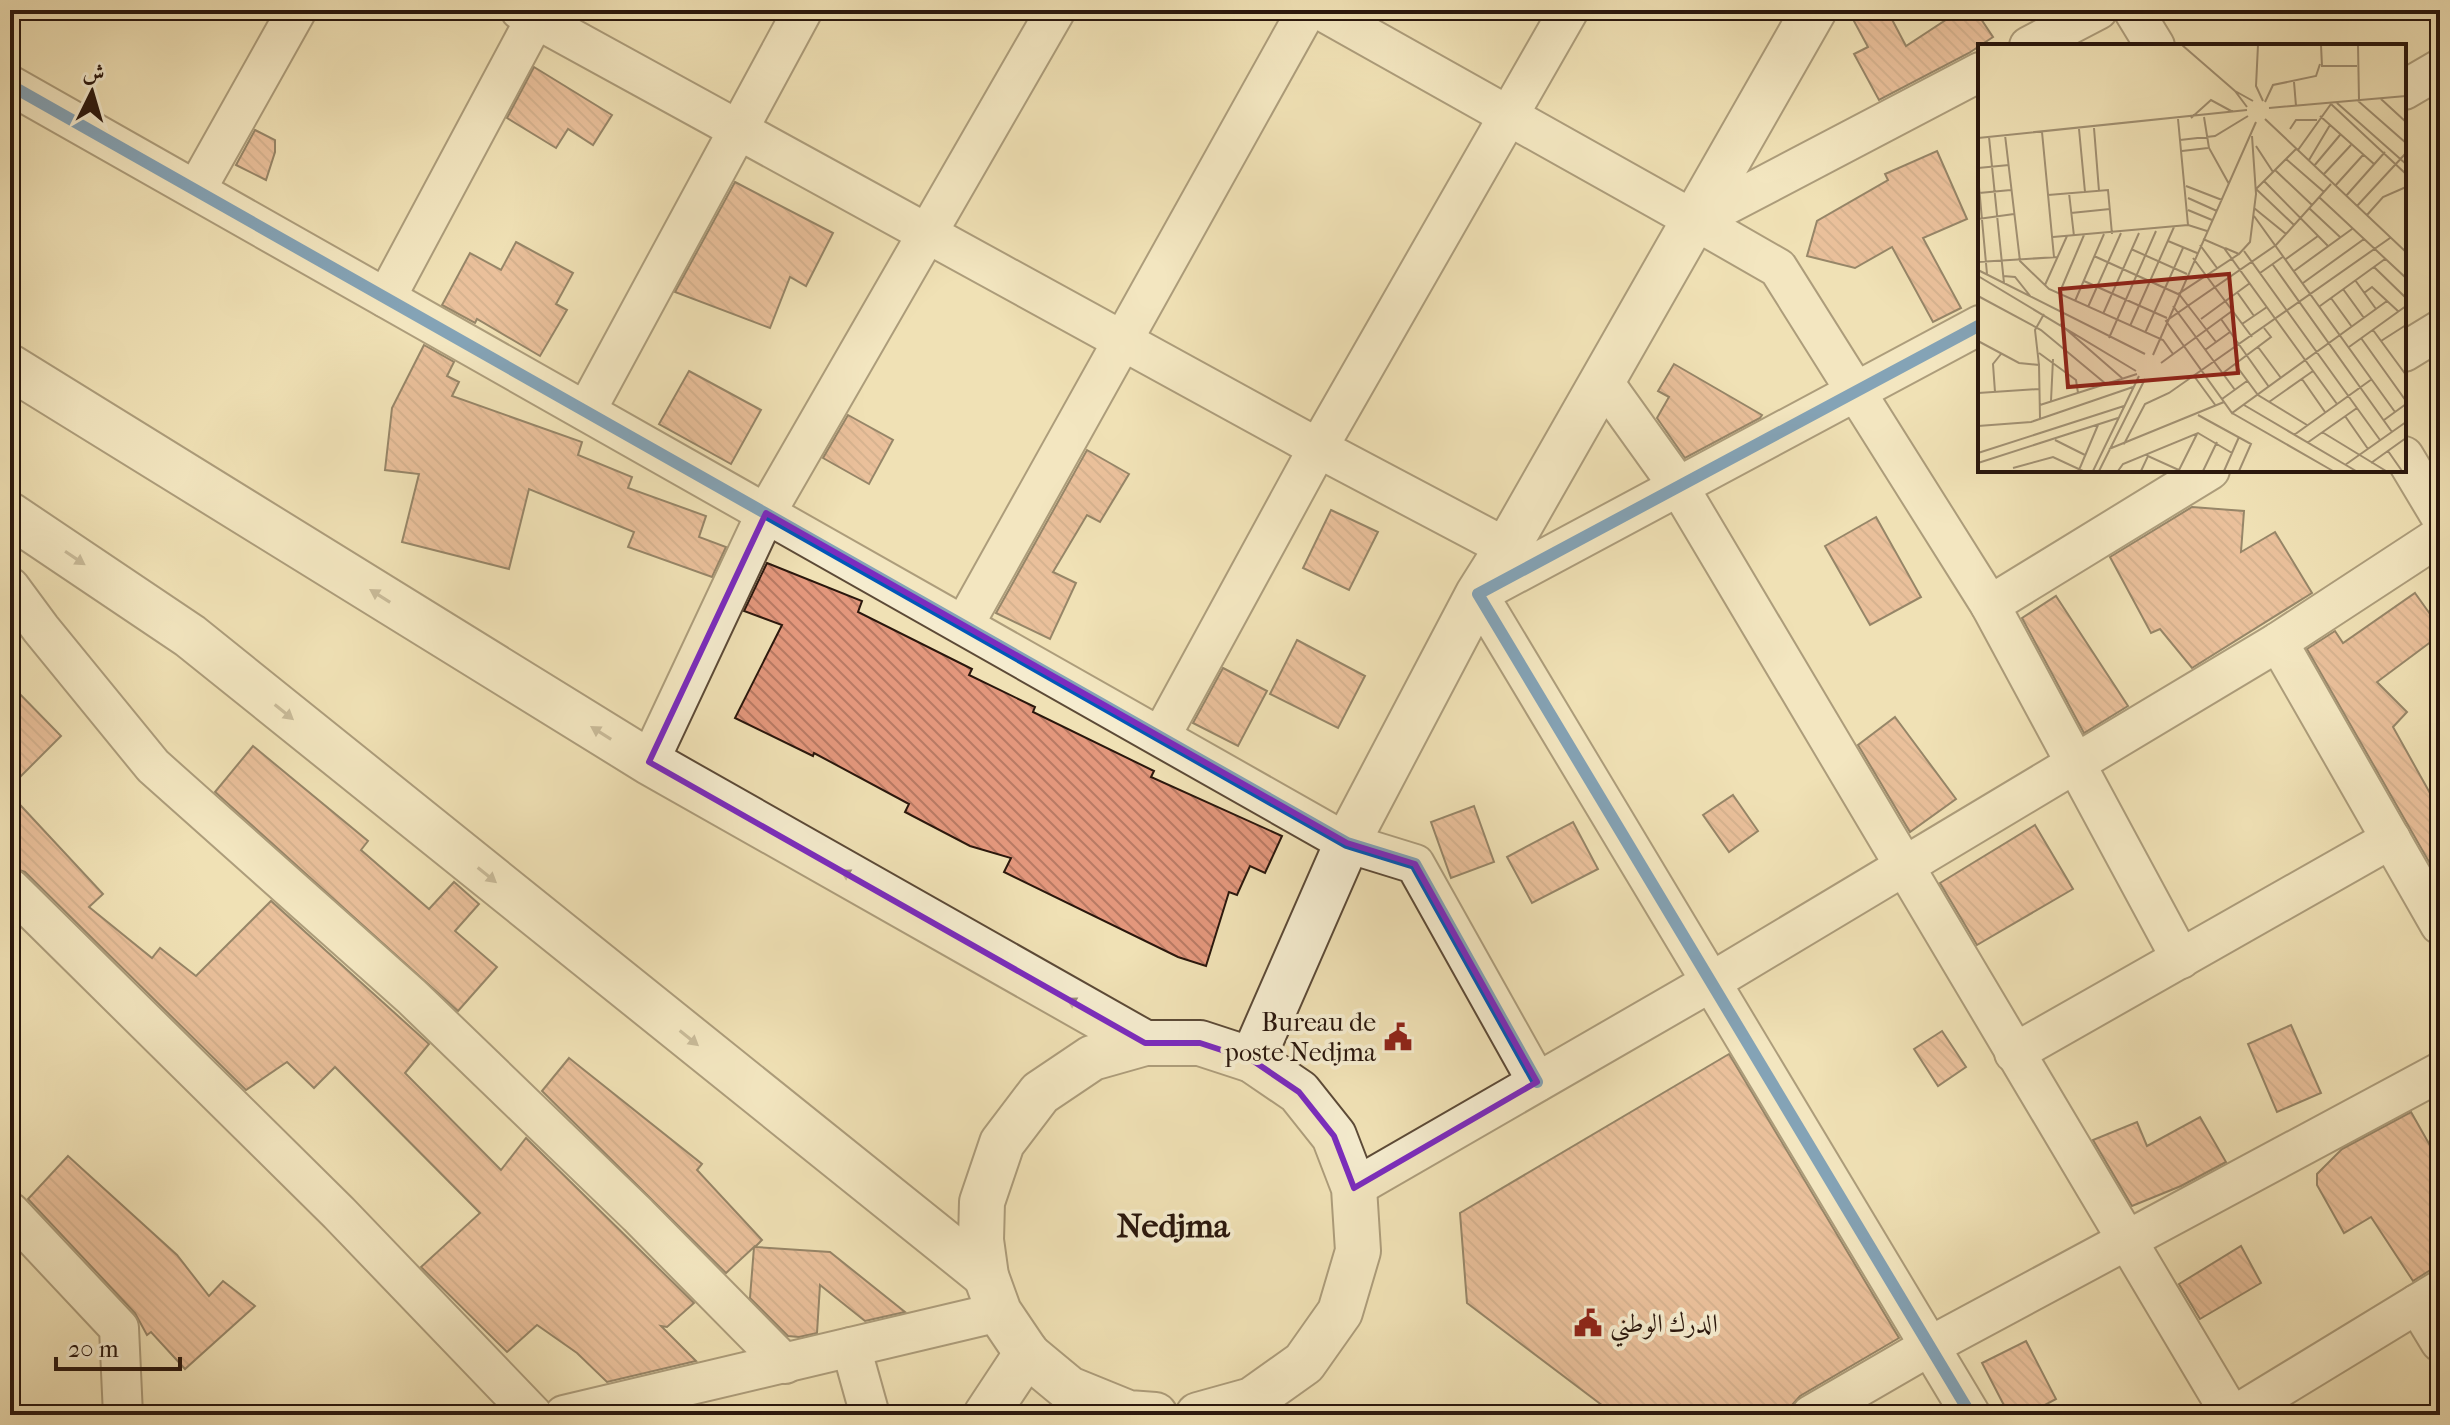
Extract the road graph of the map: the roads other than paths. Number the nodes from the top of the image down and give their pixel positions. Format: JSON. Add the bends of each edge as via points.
{"nodes":[{"id":1,"x":297,"y":10,"type":"edge"},
{"id":2,"x":803,"y":10,"type":"edge"},
{"id":3,"x":1056,"y":10,"type":"edge"},
{"id":4,"x":1307,"y":10,"type":"edge"},
{"id":5,"x":1320,"y":10,"type":"edge"},
{"id":6,"x":1569,"y":10,"type":"edge"},
{"id":7,"x":1814,"y":10,"type":"edge"},
{"id":8,"x":2098,"y":10,"type":"edge"},
{"id":9,"x":2133,"y":10,"type":"edge"},
{"id":10,"x":532,"y":13,"type":"edge"},
{"id":11,"x":2033,"y":44,"type":"edge"},
{"id":12,"x":2154,"y":44,"type":"edge"},
{"id":13,"x":2440,"y":69,"type":"edge"},
{"id":14,"x":1978,"y":73,"type":"edge"},
{"id":15,"x":10,"y":85,"type":"edge"},
{"id":16,"x":2406,"y":89,"type":"edge"},
{"id":17,"x":1509,"y":116,"type":"junction"},
{"id":18,"x":737,"y":131,"type":"junction"},
{"id":19,"x":196,"y":190,"type":"junction"},
{"id":20,"x":1696,"y":221,"type":"junction"},
{"id":21,"x":927,"y":235,"type":"junction"},
{"id":22,"x":386,"y":298,"type":"junction"},
{"id":23,"x":1978,"y":326,"type":"edge"},
{"id":24,"x":2440,"y":330,"type":"edge"},
{"id":25,"x":1122,"y":341,"type":"junction"},
{"id":26,"x":2406,"y":351,"type":"edge"},
{"id":27,"x":10,"y":367,"type":"edge"},
{"id":28,"x":1603,"y":381,"type":"junction"},
{"id":29,"x":1856,"y":392,"type":"junction"},
{"id":30,"x":586,"y":411,"type":"junction"},
{"id":31,"x":1318,"y":448,"type":"junction"},
{"id":32,"x":2406,"y":459,"type":"edge"},
{"id":33,"x":2207,"y":472,"type":"edge"},
{"id":34,"x":1679,"y":487,"type":"junction"},
{"id":35,"x":766,"y":513,"type":"junction"},
{"id":36,"x":10,"y":515,"type":"edge"},
{"id":37,"x":2440,"y":516,"type":"edge"},
{"id":38,"x":2440,"y":536,"type":"edge"},
{"id":39,"x":1507,"y":548,"type":"junction"},
{"id":40,"x":10,"y":587,"type":"edge"},
{"id":41,"x":1478,"y":594,"type":"junction"},
{"id":42,"x":1990,"y":605,"type":"junction"},
{"id":43,"x":964,"y":625,"type":"junction"},
{"id":44,"x":2278,"y":642,"type":"junction"},
{"id":45,"x":1161,"y":736,"type":"junction"},
{"id":46,"x":649,"y":762,"type":"junction"},
{"id":47,"x":2076,"y":763,"type":"junction"},
{"id":48,"x":2391,"y":839,"type":"junction"},
{"id":49,"x":1347,"y":843,"type":"junction"},
{"id":50,"x":1903,"y":866,"type":"junction"},
{"id":51,"x":10,"y":888,"type":"edge"},
{"id":52,"x":2440,"y":925,"type":"edge"},
{"id":53,"x":2181,"y":959,"type":"junction"},
{"id":54,"x":1711,"y":982,"type":"junction"},
{"id":55,"x":1145,"y":1043,"type":"junction"},
{"id":56,"x":2014,"y":1053,"type":"junction"},
{"id":57,"x":1252,"y":1060,"type":"junction"},
{"id":58,"x":2440,"y":1072,"type":"edge"},
{"id":59,"x":1537,"y":1082,"type":"junction"},
{"id":60,"x":1354,"y":1188,"type":"junction"},
{"id":61,"x":10,"y":1212,"type":"edge"},
{"id":62,"x":2126,"y":1240,"type":"junction"},
{"id":63,"x":993,"y":1294,"type":"junction"},
{"id":64,"x":2428,"y":1297,"type":"edge"},
{"id":65,"x":2440,"y":1342,"type":"edge"},
{"id":66,"x":1930,"y":1346,"type":"junction"},
{"id":67,"x":851,"y":1347,"type":"junction"},
{"id":68,"x":1027,"y":1353,"type":"junction"},
{"id":69,"x":785,"y":1364,"type":"junction"},
{"id":70,"x":1100,"y":1410,"type":"edge"},
{"id":71,"x":1815,"y":1414,"type":"edge"},
{"id":72,"x":123,"y":1415,"type":"edge"},
{"id":73,"x":533,"y":1415,"type":"edge"},
{"id":74,"x":564,"y":1415,"type":"edge"},
{"id":75,"x":870,"y":1415,"type":"edge"},
{"id":76,"x":986,"y":1415,"type":"edge"},
{"id":77,"x":1155,"y":1415,"type":"edge"},
{"id":78,"x":1198,"y":1415,"type":"edge"},
{"id":79,"x":1971,"y":1415,"type":"edge"},
{"id":80,"x":2233,"y":1415,"type":"edge"}],
"edges":[{"from":1,"to":19,"type":"street"},
{"from":2,"to":18,"type":"street"},
{"from":3,"to":21,"type":"street"},
{"from":4,"to":25,"type":"street"},
{"from":5,"to":17,"type":"street"},
{"from":6,"to":17,"type":"street"},
{"from":7,"to":20,"type":"street"},
{"from":8,"to":11,"type":"street"},
{"from":9,"to":12,"type":"street"},
{"from":10,"to":18,"type":"street"},
{"from":10,"to":22,"type":"street"},
{"from":13,"to":16,"type":"street"},
{"from":14,"to":20,"type":"street"},
{"from":15,"to":19,"type":"street"},
{"from":17,"to":20,"type":"street"},
{"from":17,"to":31,"type":"street"},
{"from":18,"to":21,"type":"street"},
{"from":18,"to":30,"type":"street"},
{"from":19,"to":22,"type":"street"},
{"from":20,"to":28,"type":"street"},
{"from":20,"to":29,"type":"street","via":[[1778,268]]},
{"from":21,"to":25,"type":"street"},
{"from":21,"to":35,"type":"street"},
{"from":22,"to":30,"type":"street"},
{"from":23,"to":29,"type":"street"},
{"from":24,"to":26,"type":"street"},
{"from":25,"to":31,"type":"street"},
{"from":25,"to":43,"type":"street"},
{"from":46,"to":27,"type":"street","one_way":true},
{"from":28,"to":34,"type":"street"},
{"from":28,"to":39,"type":"street"},
{"from":29,"to":34,"type":"street"},
{"from":29,"to":42,"type":"street"},
{"from":30,"to":35,"type":"street"},
{"from":31,"to":39,"type":"street"},
{"from":31,"to":45,"type":"street"},
{"from":32,"to":37,"type":"street"},
{"from":33,"to":42,"type":"street"},
{"from":34,"to":41,"type":"street"},
{"from":34,"to":50,"type":"street"},
{"from":35,"to":43,"type":"street"},
{"from":35,"to":46,"type":"street"},
{"from":36,"to":63,"type":"street","one_way":true,"via":[[190,636]]},
{"from":38,"to":44,"type":"street"},
{"from":39,"to":41,"type":"street"},
{"from":40,"to":69,"type":"street","via":[[153,766],[411,996]]},
{"from":41,"to":49,"type":"street"},
{"from":41,"to":54,"type":"street"},
{"from":42,"to":47,"type":"street"},
{"from":43,"to":45,"type":"street"},
{"from":44,"to":47,"type":"street"},
{"from":44,"to":48,"type":"street"},
{"from":45,"to":49,"type":"street"},
{"from":55,"to":46,"type":"street","one_way":true},
{"from":47,"to":50,"type":"street"},
{"from":47,"to":53,"type":"street"},
{"from":48,"to":52,"type":"street"},
{"from":48,"to":53,"type":"street"},
{"from":49,"to":57,"type":"street"},
{"from":49,"to":59,"type":"street","via":[[1415,864]]},
{"from":50,"to":54,"type":"street"},
{"from":50,"to":56,"type":"street"},
{"from":51,"to":73,"type":"street","via":[[339,1213]]},
{"from":53,"to":56,"type":"street"},
{"from":54,"to":59,"type":"street"},
{"from":54,"to":66,"type":"street"},
{"from":55,"to":57,"type":"street","via":[[1200,1043]]},
{"from":55,"to":63,"type":"street","via":[[1092,1058],[1040,1093],[1002,1143],[982,1202],[981,1240]]},
{"from":56,"to":62,"type":"street"},
{"from":57,"to":60,"type":"street","via":[[1299,1092],[1334,1136]]},
{"from":58,"to":62,"type":"street"},
{"from":59,"to":60,"type":"street"},
{"from":60,"to":78,"type":"street","via":[[1358,1251],[1340,1312],[1304,1363],[1252,1400]]},
{"from":61,"to":72,"type":"street","via":[[119,1328]]},
{"from":62,"to":66,"type":"street"},
{"from":62,"to":80,"type":"street"},
{"from":63,"to":67,"type":"street"},
{"from":63,"to":68,"type":"street"},
{"from":64,"to":65,"type":"street"},
{"from":64,"to":80,"type":"street"},
{"from":66,"to":71,"type":"street"},
{"from":66,"to":79,"type":"street"},
{"from":67,"to":69,"type":"street"},
{"from":67,"to":75,"type":"street"},
{"from":68,"to":70,"type":"street"},
{"from":68,"to":76,"type":"street"},
{"from":69,"to":74,"type":"street"},
{"from":70,"to":77,"type":"street"}]}
